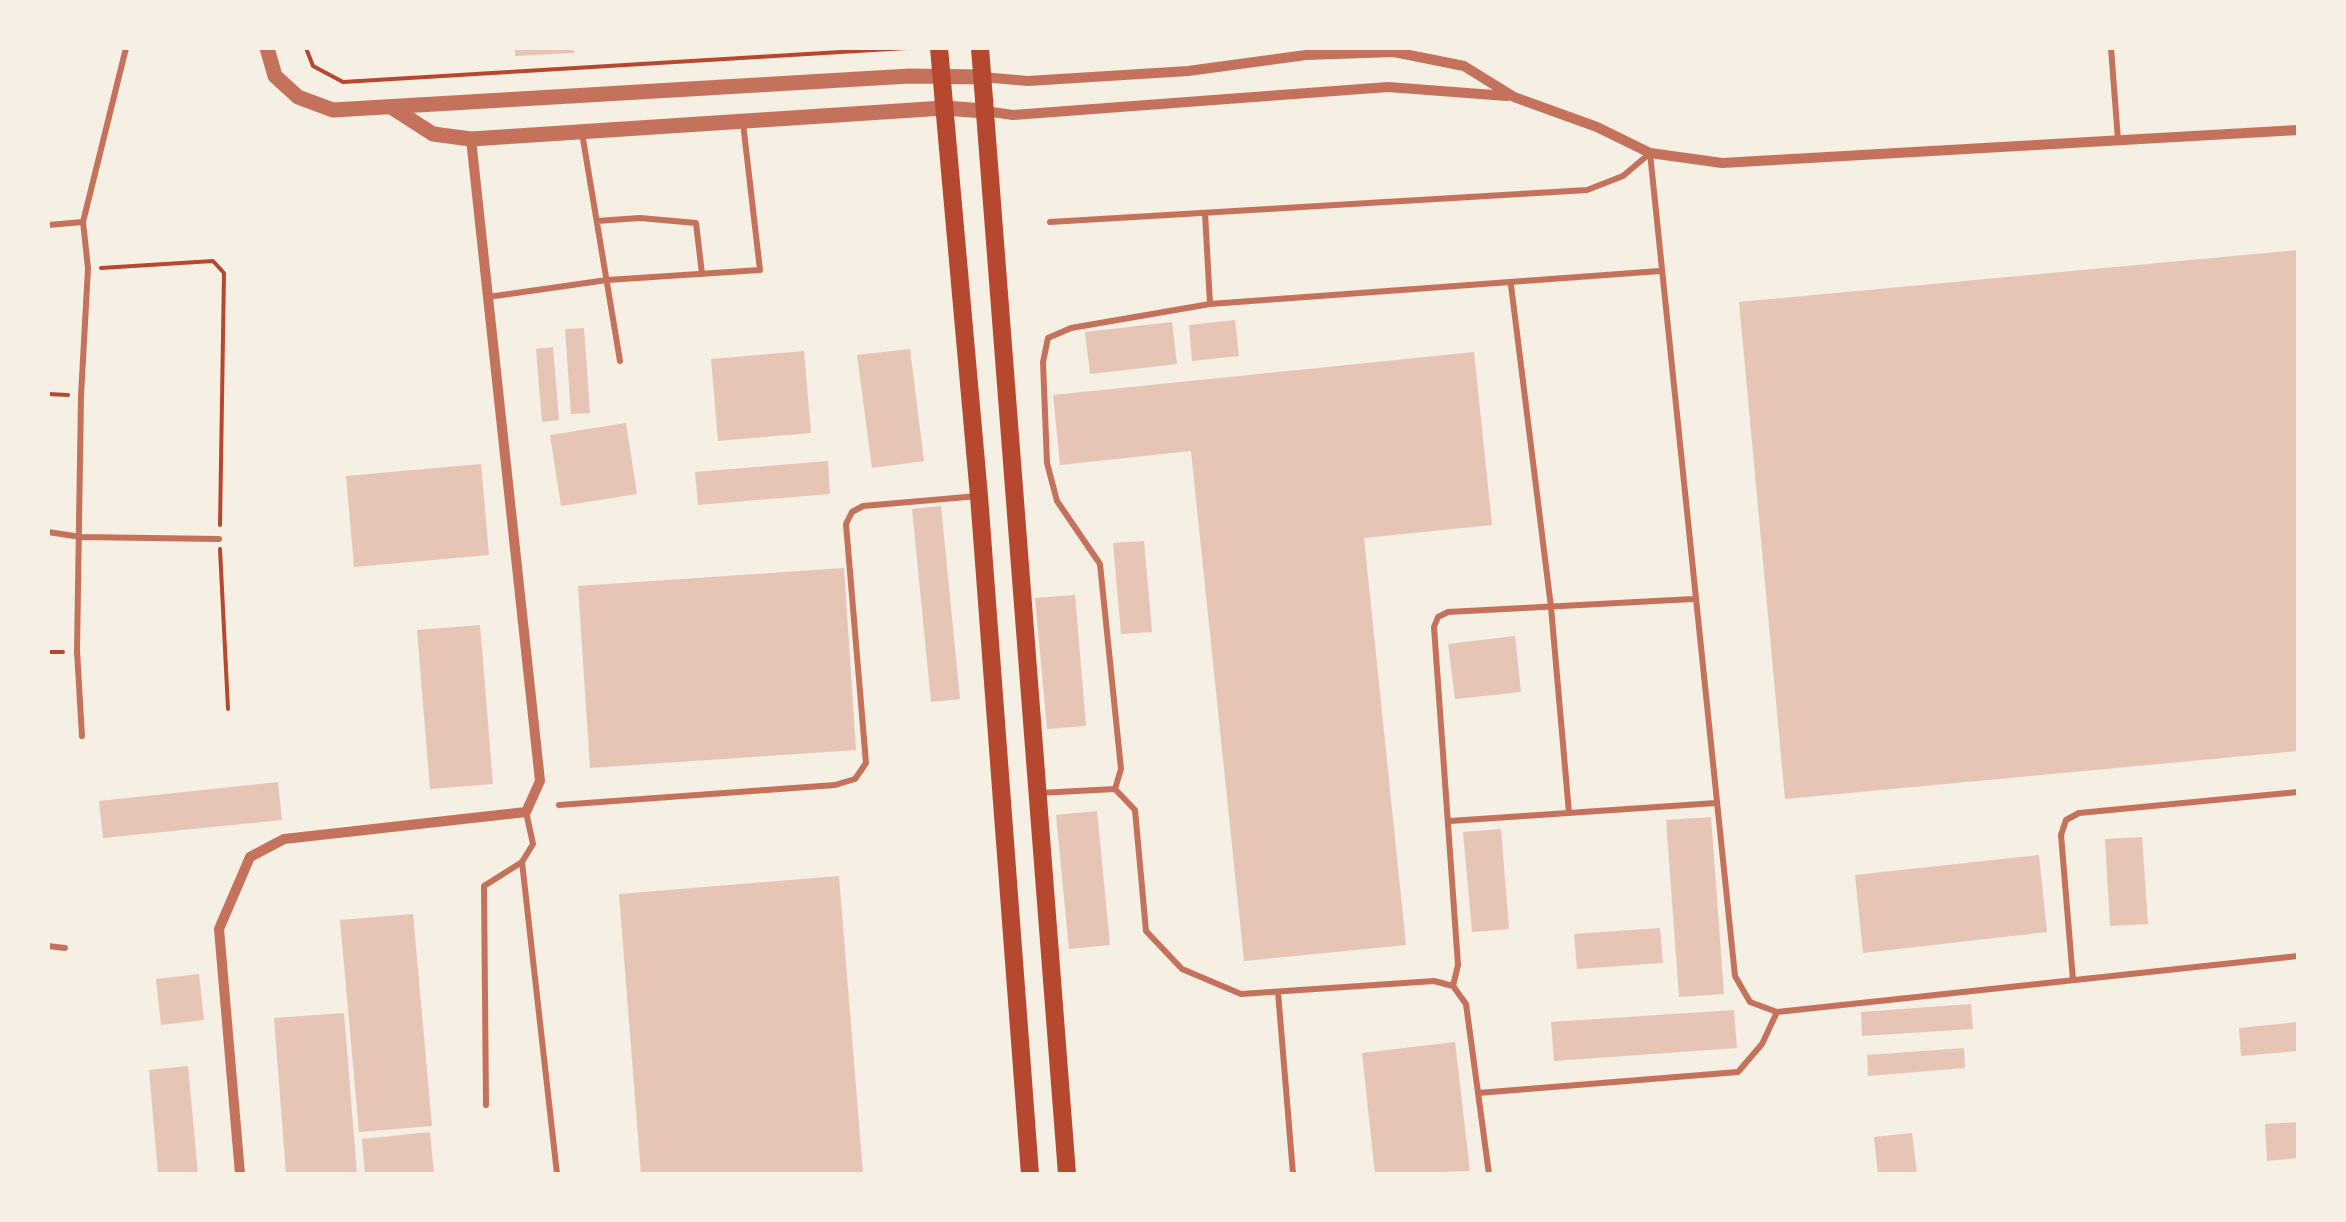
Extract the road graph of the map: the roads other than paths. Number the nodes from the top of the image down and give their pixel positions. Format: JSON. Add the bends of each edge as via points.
{"nodes":[{"id":1,"x":126,"y":48,"type":"edge"},
{"id":2,"x":267,"y":48,"type":"edge"},
{"id":3,"x":939,"y":48,"type":"edge"},
{"id":4,"x":980,"y":48,"type":"edge"},
{"id":5,"x":2111,"y":48,"type":"edge"},
{"id":6,"x":941,"y":74,"type":"junction"},
{"id":7,"x":982,"y":77,"type":"junction"},
{"id":8,"x":1514,"y":97,"type":"junction"},
{"id":9,"x":391,"y":108,"type":"junction"},
{"id":10,"x":944,"y":108,"type":"junction"},
{"id":11,"x":985,"y":111,"type":"junction"},
{"id":12,"x":743,"y":121,"type":"junction"},
{"id":13,"x":2298,"y":130,"type":"edge"},
{"id":14,"x":582,"y":132,"type":"junction"},
{"id":15,"x":472,"y":139,"type":"junction"},
{"id":16,"x":2118,"y":142,"type":"junction"},
{"id":17,"x":1650,"y":154,"type":"junction"},
{"id":18,"x":1205,"y":213,"type":"junction"},
{"id":19,"x":597,"y":221,"type":"junction"},
{"id":20,"x":82,"y":222,"type":"junction"},
{"id":21,"x":1050,"y":222,"type":"dead end"},
{"id":22,"x":48,"y":225,"type":"edge"},
{"id":23,"x":1660,"y":271,"type":"junction"},
{"id":24,"x":702,"y":274,"type":"junction"},
{"id":25,"x":606,"y":280,"type":"junction"},
{"id":26,"x":1511,"y":285,"type":"junction"},
{"id":27,"x":488,"y":297,"type":"junction"},
{"id":28,"x":1210,"y":304,"type":"junction"},
{"id":29,"x":620,"y":362,"type":"dead end"},
{"id":30,"x":979,"y":496,"type":"junction"},
{"id":31,"x":48,"y":532,"type":"edge"},
{"id":32,"x":80,"y":538,"type":"junction"},
{"id":33,"x":219,"y":540,"type":"road end"},
{"id":34,"x":1693,"y":598,"type":"junction"},
{"id":35,"x":1551,"y":607,"type":"junction"},
{"id":36,"x":82,"y":736,"type":"dead end"},
{"id":37,"x":1115,"y":790,"type":"junction"},
{"id":38,"x":2298,"y":792,"type":"edge"},
{"id":39,"x":1038,"y":793,"type":"junction"},
{"id":40,"x":1716,"y":803,"type":"junction"},
{"id":41,"x":559,"y":805,"type":"dead end"},
{"id":42,"x":526,"y":812,"type":"junction"},
{"id":43,"x":1569,"y":813,"type":"junction"},
{"id":44,"x":1450,"y":821,"type":"junction"},
{"id":45,"x":522,"y":862,"type":"junction"},
{"id":46,"x":48,"y":946,"type":"edge"},
{"id":47,"x":64,"y":948,"type":"dead end"},
{"id":48,"x":2298,"y":956,"type":"edge"},
{"id":49,"x":2073,"y":980,"type":"junction"},
{"id":50,"x":1453,"y":986,"type":"junction"},
{"id":51,"x":1278,"y":992,"type":"junction"},
{"id":52,"x":1777,"y":1012,"type":"junction"},
{"id":53,"x":1478,"y":1094,"type":"junction"},
{"id":54,"x":486,"y":1105,"type":"dead end"},
{"id":55,"x":240,"y":1174,"type":"edge"},
{"id":56,"x":557,"y":1174,"type":"edge"},
{"id":57,"x":1030,"y":1174,"type":"edge"},
{"id":58,"x":1067,"y":1174,"type":"edge"},
{"id":59,"x":1292,"y":1174,"type":"edge"},
{"id":60,"x":1489,"y":1174,"type":"edge"}],
"edges":[{"from":1,"to":20,"type":"lane"},
{"from":2,"to":9,"type":"street","via":[[275,76],[298,98],[333,110]]},
{"from":3,"to":6,"type":"main road"},
{"from":4,"to":7,"type":"main road"},
{"from":5,"to":16,"type":"lane"},
{"from":6,"to":7,"type":"street"},
{"from":6,"to":9,"type":"street"},
{"from":6,"to":10,"type":"main road"},
{"from":7,"to":8,"type":"street","via":[[1028,81],[1394,52],[1464,66]]},
{"from":7,"to":11,"type":"main road"},
{"from":8,"to":11,"type":"street","via":[[1388,87],[1014,115]]},
{"from":8,"to":17,"type":"street"},
{"from":9,"to":15,"type":"street","via":[[434,134]]},
{"from":10,"to":11,"type":"street"},
{"from":10,"to":12,"type":"street"},
{"from":10,"to":30,"type":"main road"},
{"from":11,"to":39,"type":"main road"},
{"from":12,"to":14,"type":"street"},
{"from":12,"to":24,"type":"lane","via":[[760,270]]},
{"from":13,"to":16,"type":"street"},
{"from":14,"to":15,"type":"street"},
{"from":14,"to":19,"type":"lane"},
{"from":15,"to":27,"type":"street"},
{"from":16,"to":17,"type":"street","via":[[1722,163]]},
{"from":17,"to":18,"type":"lane","via":[[1624,176],[1587,190]]},
{"from":17,"to":23,"type":"lane"},
{"from":18,"to":21,"type":"lane"},
{"from":18,"to":28,"type":"lane"},
{"from":19,"to":24,"type":"lane","via":[[696,223]]},
{"from":19,"to":25,"type":"lane"},
{"from":20,"to":22,"type":"lane"},
{"from":20,"to":32,"type":"lane","via":[[88,268]]},
{"from":23,"to":26,"type":"lane"},
{"from":23,"to":34,"type":"lane"},
{"from":24,"to":25,"type":"lane"},
{"from":25,"to":27,"type":"lane"},
{"from":25,"to":29,"type":"lane"},
{"from":26,"to":28,"type":"lane"},
{"from":26,"to":35,"type":"lane"},
{"from":27,"to":42,"type":"street","via":[[540,782]]},
{"from":28,"to":37,"type":"lane","via":[[1071,328],[1048,338],[1043,362],[1047,463],[1057,501],[1100,564],[1120,768]]},
{"from":30,"to":41,"type":"lane","via":[[863,506],[846,524],[866,763],[855,779]]},
{"from":30,"to":57,"type":"main road"},
{"from":31,"to":32,"type":"lane"},
{"from":32,"to":33,"type":"lane"},
{"from":32,"to":36,"type":"lane"},
{"from":34,"to":35,"type":"lane"},
{"from":34,"to":40,"type":"lane"},
{"from":35,"to":43,"type":"lane"},
{"from":35,"to":44,"type":"lane","via":[[1438,617]]},
{"from":37,"to":39,"type":"lane"},
{"from":37,"to":51,"type":"lane","via":[[1135,810],[1146,931],[1182,969],[1241,994]]},
{"from":38,"to":49,"type":"lane","via":[[2079,813],[2066,820],[2061,836]]},
{"from":39,"to":58,"type":"main road"},
{"from":40,"to":43,"type":"lane"},
{"from":40,"to":52,"type":"lane","via":[[1736,976],[1750,1002]]},
{"from":42,"to":45,"type":"lane","via":[[533,844]]},
{"from":42,"to":55,"type":"street","via":[[284,839],[250,856],[218,929]]},
{"from":43,"to":44,"type":"lane"},
{"from":44,"to":50,"type":"lane","via":[[1458,965]]},
{"from":45,"to":54,"type":"lane","via":[[484,886]]},
{"from":45,"to":56,"type":"lane"},
{"from":46,"to":47,"type":"lane"},
{"from":48,"to":49,"type":"lane"},
{"from":49,"to":52,"type":"lane"},
{"from":50,"to":51,"type":"lane","via":[[1434,981]]},
{"from":50,"to":53,"type":"lane","via":[[1466,1004]]},
{"from":51,"to":59,"type":"lane"},
{"from":52,"to":53,"type":"lane","via":[[1738,1072]]},
{"from":53,"to":60,"type":"lane"}]}
